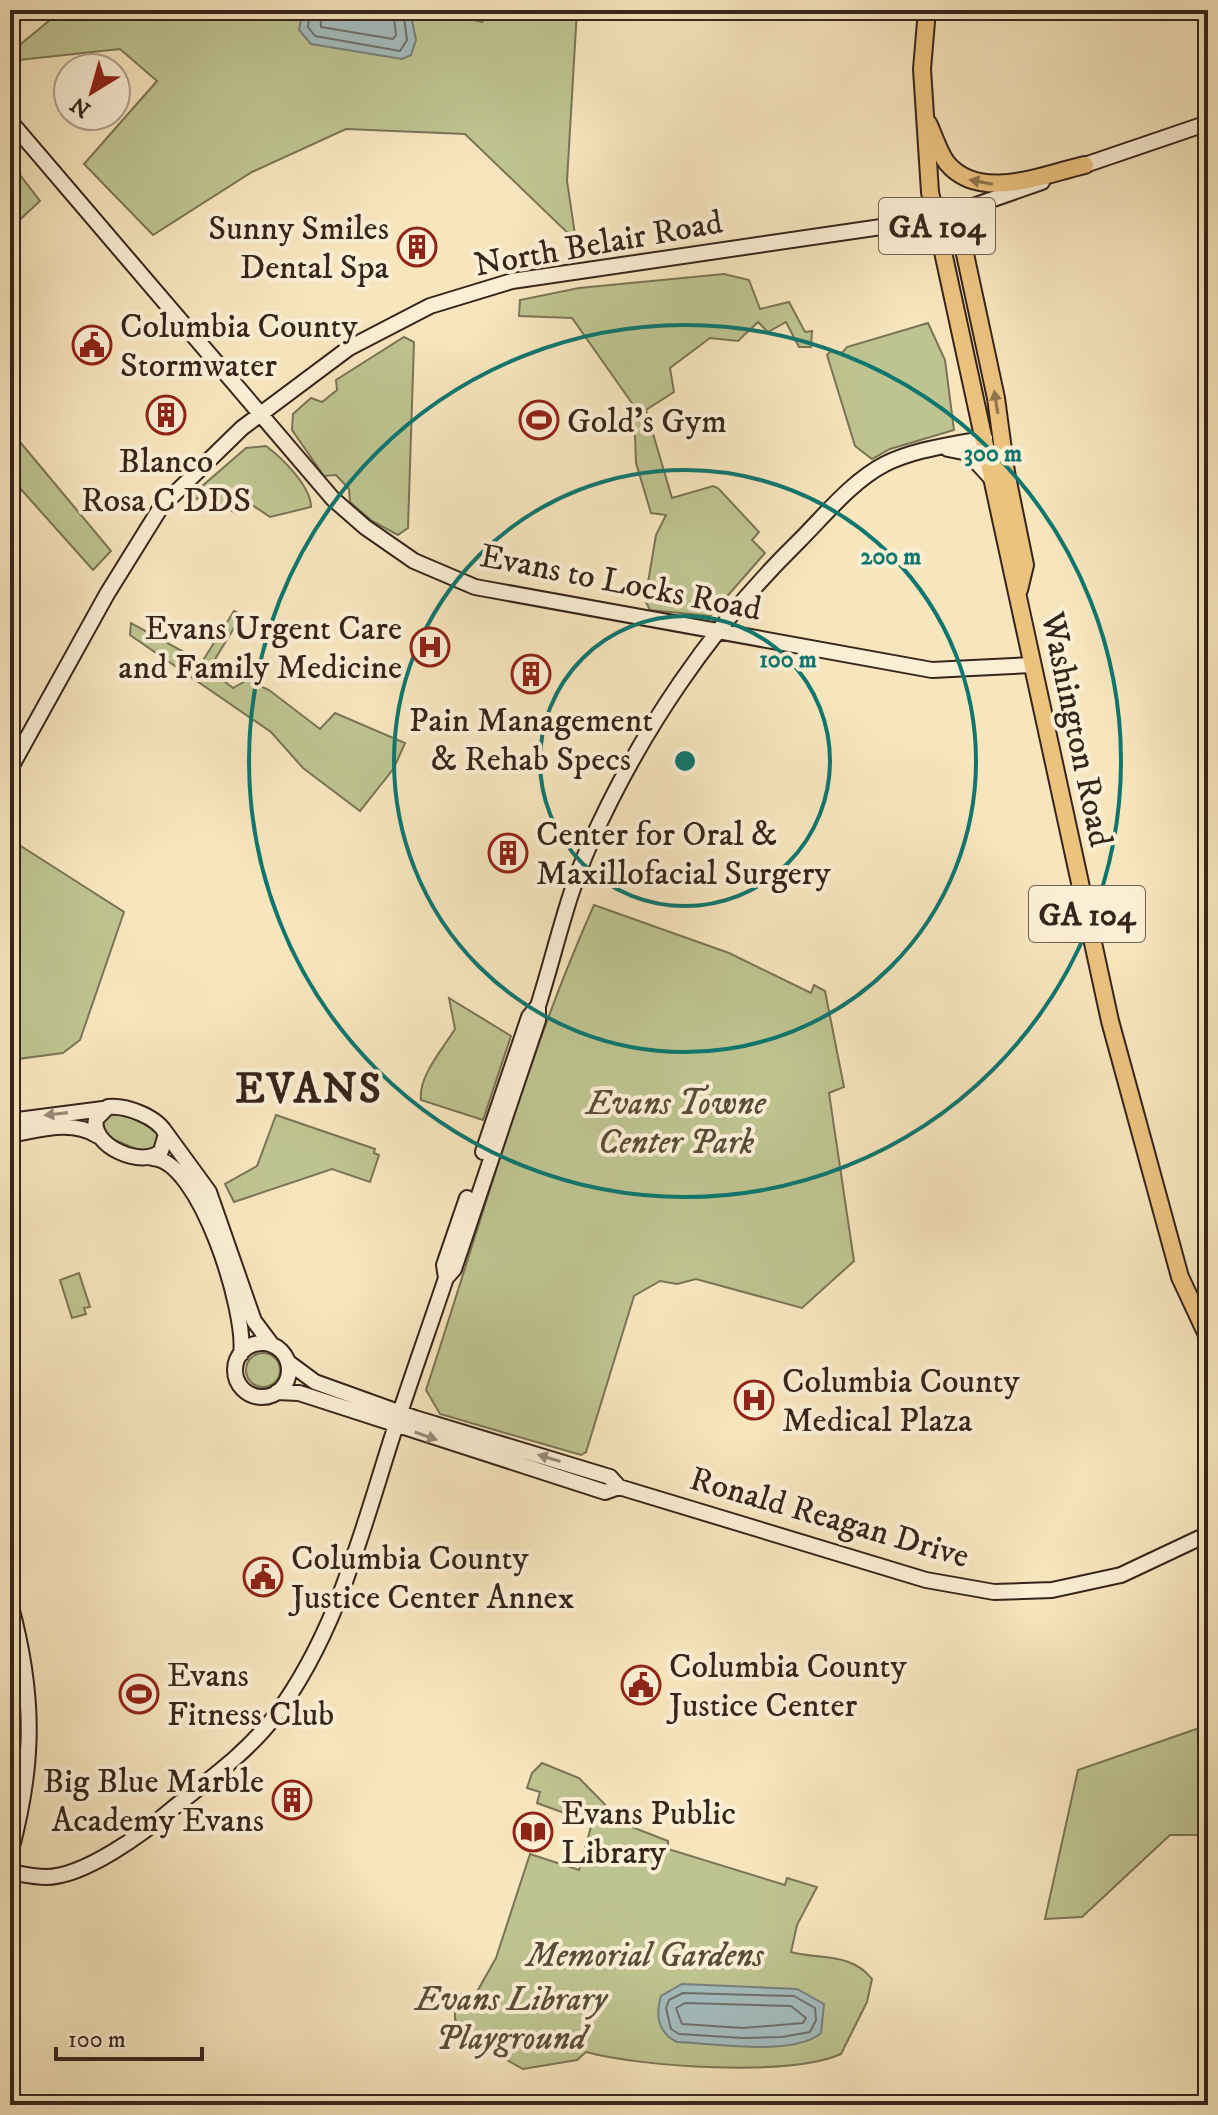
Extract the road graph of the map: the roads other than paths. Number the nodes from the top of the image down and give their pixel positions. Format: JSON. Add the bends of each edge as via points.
{"nodes":[{"id":1,"x":927,"y":10,"type":"edge"},
{"id":2,"x":924,"y":114,"type":"junction"},
{"id":3,"x":10,"y":121,"type":"edge"},
{"id":4,"x":1208,"y":123,"type":"edge"},
{"id":5,"x":1185,"y":132,"type":"junction"},
{"id":6,"x":1208,"y":133,"type":"edge"},
{"id":7,"x":1085,"y":165,"type":"junction"},
{"id":8,"x":976,"y":207,"type":"junction"},
{"id":9,"x":936,"y":219,"type":"junction"},
{"id":10,"x":259,"y":413,"type":"junction"},
{"id":11,"x":985,"y":438,"type":"junction"},
{"id":12,"x":939,"y":448,"type":"junction"},
{"id":13,"x":995,"y":482,"type":"junction"},
{"id":14,"x":1018,"y":596,"type":"junction"},
{"id":15,"x":718,"y":630,"type":"junction"},
{"id":16,"x":1033,"y":665,"type":"junction"},
{"id":17,"x":10,"y":769,"type":"edge"},
{"id":18,"x":103,"y":1109,"type":"junction"},
{"id":19,"x":10,"y":1121,"type":"edge"},
{"id":20,"x":163,"y":1129,"type":"junction"},
{"id":21,"x":10,"y":1135,"type":"edge"},
{"id":22,"x":98,"y":1136,"type":"junction"},
{"id":23,"x":152,"y":1158,"type":"junction"},
{"id":24,"x":1208,"y":1337,"type":"edge"},
{"id":25,"x":272,"y":1345,"type":"junction"},
{"id":26,"x":241,"y":1354,"type":"junction"},
{"id":27,"x":288,"y":1362,"type":"junction"},
{"id":28,"x":277,"y":1392,"type":"junction"},
{"id":29,"x":398,"y":1419,"type":"junction"},
{"id":30,"x":1208,"y":1534,"type":"edge"},
{"id":31,"x":10,"y":1603,"type":"edge"},
{"id":32,"x":10,"y":1854,"type":"edge"},
{"id":33,"x":10,"y":1872,"type":"edge"}],
"edges":[{"from":1,"to":2,"type":"main road","name":"Washington Road","number":"GA 104"},
{"from":7,"to":2,"type":"main road","one_way":true,"via":[[991,185],[969,180],[947,163]]},
{"from":2,"to":9,"type":"main road","name":"Washington Road","number":"GA 104"},
{"from":3,"to":10,"type":"street","name":"Evans to Locks Road"},
{"from":4,"to":5,"type":"street","name":"North Belair Road"},
{"from":5,"to":6,"type":"street"},
{"from":5,"to":7,"type":"street","name":"North Belair Road"},
{"from":7,"to":8,"type":"street","name":"North Belair Road"},
{"from":8,"to":9,"type":"street","name":"North Belair Road"},
{"from":14,"to":8,"type":"main road","name":"Washington Road","one_way":true,"via":[[1025,565],[962,240]]},
{"from":9,"to":10,"type":"street","name":"North Belair Road","via":[[512,281],[412,313],[349,348]]},
{"from":9,"to":11,"type":"main road","name":"Washington Road","number":"GA 104"},
{"from":10,"to":15,"type":"street","name":"Evans to Locks Road","via":[[333,499],[414,561],[475,587]]},
{"from":10,"to":17,"type":"street","name":"North Belair Road","via":[[195,471],[144,529]]},
{"from":11,"to":12,"type":"street"},
{"from":11,"to":13,"type":"main road","name":"Washington Road","number":"GA 104"},
{"from":12,"to":13,"type":"street","via":[[968,453]]},
{"from":12,"to":15,"type":"street","via":[[882,466],[849,492],[785,553]]},
{"from":13,"to":14,"type":"main road","name":"Washington Road","number":"GA 104"},
{"from":14,"to":16,"type":"main road","name":"Washington Road","number":"GA 104"},
{"from":15,"to":16,"type":"street","name":"Evans to Locks Road","via":[[932,670]]},
{"from":15,"to":29,"type":"street","via":[[658,718],[589,847],[538,1020],[444,1265],[446,1278]]},
{"from":16,"to":24,"type":"main road","name":"Washington Road","number":"GA 104","via":[[1110,1021],[1180,1277]]},
{"from":18,"to":19,"type":"street","name":"Ronald Reagan Drive","one_way":true},
{"from":18,"to":20,"type":"street","name":"Ronald Reagan Drive","via":[[120,1107]]},
{"from":18,"to":22,"type":"street","via":[[94,1125]]},
{"from":20,"to":23,"type":"street","via":[[164,1147]]},
{"from":20,"to":25,"type":"street","name":"Ronald Reagan Drive","via":[[213,1199],[254,1321]]},
{"from":21,"to":22,"type":"street","name":"Ronald Reagan Drive","via":[[70,1126]]},
{"from":22,"to":23,"type":"street","name":"Ronald Reagan Drive","via":[[140,1158]]},
{"from":23,"to":26,"type":"street","name":"Ronald Reagan Drive","via":[[175,1166],[199,1199],[239,1312]]},
{"from":25,"to":26,"type":"street","via":[[258,1343]]},
{"from":25,"to":27,"type":"street","name":"Ronald Reagan Drive"},
{"from":26,"to":28,"type":"street","name":"Ronald Reagan Drive","via":[[235,1372],[244,1389],[258,1396]]},
{"from":27,"to":28,"type":"street","via":[[287,1379]]},
{"from":27,"to":29,"type":"street","name":"Ronald Reagan Drive","via":[[315,1382]]},
{"from":28,"to":29,"type":"street","name":"Ronald Reagan Drive"},
{"from":29,"to":30,"type":"street","name":"Ronald Reagan Drive","via":[[605,1492],[619,1487],[926,1580],[994,1592],[1052,1590],[1121,1575]]},
{"from":29,"to":33,"type":"street","via":[[319,1646],[274,1717],[242,1752],[148,1829],[77,1870],[48,1877]]},
{"from":31,"to":32,"type":"street","via":[[23,1651],[31,1716],[30,1759]]}]}
